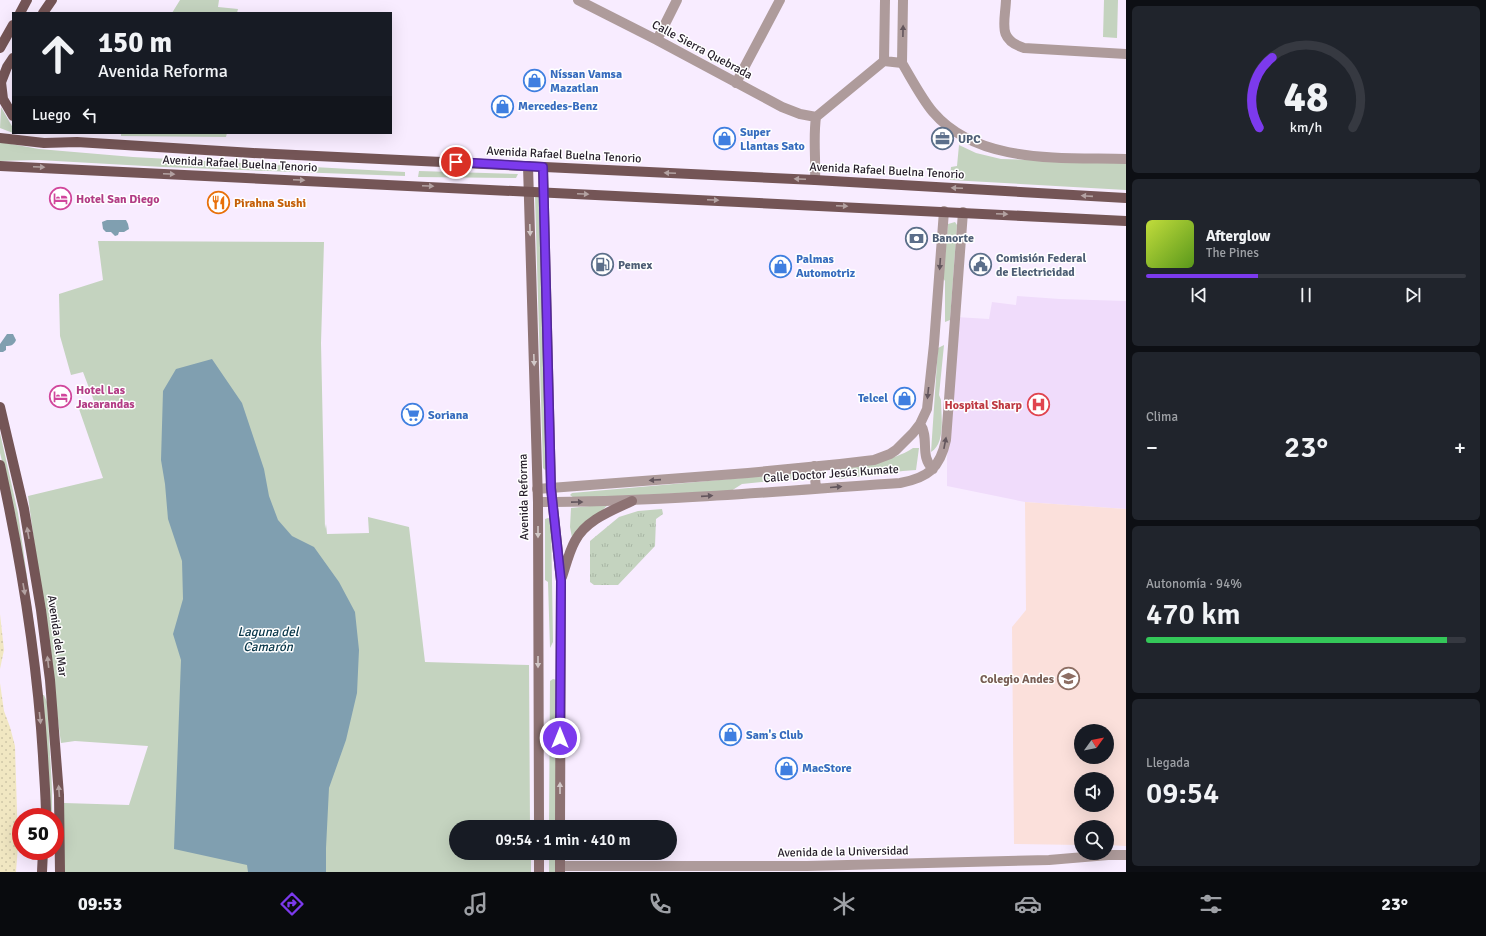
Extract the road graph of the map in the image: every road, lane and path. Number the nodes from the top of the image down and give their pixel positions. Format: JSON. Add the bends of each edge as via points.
{"nodes":[{"id":1,"x":27,"y":0,"type":"edge"},
{"id":2,"x":52,"y":0,"type":"edge"},
{"id":3,"x":578,"y":0,"type":"edge"},
{"id":4,"x":678,"y":0,"type":"edge"},
{"id":5,"x":780,"y":0,"type":"edge"},
{"id":6,"x":885,"y":0,"type":"edge"},
{"id":7,"x":903,"y":0,"type":"edge"},
{"id":8,"x":1006,"y":0,"type":"edge"},
{"id":9,"x":21,"y":12,"type":"edge"},
{"id":10,"x":44,"y":12,"type":"edge"},
{"id":11,"x":12,"y":27,"type":"edge"},
{"id":12,"x":657,"y":40,"type":"junction"},
{"id":13,"x":0,"y":48,"type":"edge"},
{"id":14,"x":1126,"y":54,"type":"edge"},
{"id":15,"x":12,"y":60,"type":"edge"},
{"id":16,"x":884,"y":61,"type":"junction"},
{"id":17,"x":902,"y":63,"type":"junction"},
{"id":18,"x":736,"y":83,"type":"junction"},
{"id":19,"x":1,"y":84,"type":"edge"},
{"id":20,"x":12,"y":114,"type":"edge"},
{"id":21,"x":816,"y":117,"type":"junction"},
{"id":22,"x":30,"y":134,"type":"edge"},
{"id":23,"x":0,"y":138,"type":"edge"},
{"id":24,"x":44,"y":143,"type":"junction"},
{"id":25,"x":1126,"y":159,"type":"edge"},
{"id":26,"x":0,"y":166,"type":"edge"},
{"id":27,"x":528,"y":166,"type":"junction"},
{"id":28,"x":543,"y":167,"type":"junction"},
{"id":29,"x":815,"y":180,"type":"junction"},
{"id":30,"x":528,"y":191,"type":"junction"},
{"id":31,"x":544,"y":192,"type":"junction"},
{"id":32,"x":1126,"y":198,"type":"edge"},
{"id":33,"x":944,"y":211,"type":"junction"},
{"id":34,"x":963,"y":212,"type":"junction"},
{"id":35,"x":1126,"y":220,"type":"edge"},
{"id":36,"x":0,"y":407,"type":"edge"},
{"id":37,"x":920,"y":424,"type":"junction"},
{"id":38,"x":0,"y":465,"type":"edge"},
{"id":39,"x":814,"y":466,"type":"junction"},
{"id":40,"x":932,"y":469,"type":"junction"},
{"id":41,"x":551,"y":488,"type":"junction"},
{"id":42,"x":537,"y":489,"type":"junction"},
{"id":43,"x":816,"y":489,"type":"junction"},
{"id":44,"x":632,"y":501,"type":"junction"},
{"id":45,"x":538,"y":502,"type":"junction"},
{"id":46,"x":552,"y":502,"type":"junction"},
{"id":47,"x":561,"y":581,"type":"junction"},
{"id":48,"x":46,"y":808,"type":"edge"},
{"id":49,"x":539,"y":820,"type":"edge"},
{"id":50,"x":560,"y":820,"type":"edge"},
{"id":51,"x":1126,"y":855,"type":"edge"},
{"id":52,"x":43,"y":860,"type":"edge"},
{"id":53,"x":539,"y":860,"type":"edge"},
{"id":54,"x":560,"y":869,"type":"edge"},
{"id":55,"x":42,"y":872,"type":"edge"},
{"id":56,"x":60,"y":872,"type":"edge"},
{"id":57,"x":539,"y":872,"type":"edge"}],
"edges":[{"from":1,"to":9,"type":"main road"},
{"from":2,"to":10,"type":"main road"},
{"from":3,"to":12,"type":"street","name":"Calle Sierra Quebrada"},
{"from":4,"to":12,"type":"street"},
{"from":5,"to":18,"type":"street"},
{"from":6,"to":16,"type":"street"},
{"from":17,"to":7,"type":"street","one_way":true},
{"from":8,"to":14,"type":"street","via":[[1004,32],[1013,45],[1024,48]]},
{"from":11,"to":13,"type":"main road"},
{"from":12,"to":18,"type":"street","name":"Calle Sierra Quebrada"},
{"from":15,"to":19,"type":"main road"},
{"from":16,"to":17,"type":"street"},
{"from":16,"to":21,"type":"street"},
{"from":17,"to":25,"type":"street","via":[[932,111],[949,128],[973,142],[1028,155]]},
{"from":18,"to":21,"type":"street","name":"Calle Sierra Quebrada","via":[[782,107]]},
{"from":19,"to":20,"type":"main road","via":[[3,99]]},
{"from":21,"to":29,"type":"street"},
{"from":22,"to":24,"type":"main road"},
{"from":23,"to":24,"type":"main road","name":"Avenida Rafael Buelna Tenorio"},
{"from":24,"to":27,"type":"main road","name":"Avenida Rafael Buelna Tenorio","via":[[77,142]]},
{"from":26,"to":30,"type":"main road","name":"Avenida Rafael Buelna Tenorio","one_way":true},
{"from":27,"to":28,"type":"main road","name":"Avenida Rafael Buelna Tenorio"},
{"from":27,"to":30,"type":"main road","name":"Avenida Reforma"},
{"from":29,"to":28,"type":"main road","name":"Avenida Rafael Buelna Tenorio","one_way":true},
{"from":28,"to":31,"type":"main road"},
{"from":32,"to":29,"type":"main road","name":"Avenida Rafael Buelna Tenorio","one_way":true},
{"from":30,"to":31,"type":"main road","name":"Avenida Rafael Buelna Tenorio"},
{"from":30,"to":42,"type":"main road","name":"Avenida Reforma","one_way":true},
{"from":31,"to":33,"type":"main road","name":"Avenida Rafael Buelna Tenorio","one_way":true},
{"from":31,"to":41,"type":"main road"},
{"from":33,"to":34,"type":"main road","name":"Avenida Rafael Buelna Tenorio"},
{"from":33,"to":37,"type":"street","name":"Calle Doctor Jesús Kumate","one_way":true,"via":[[927,409]]},
{"from":34,"to":35,"type":"main road","name":"Avenida Rafael Buelna Tenorio","one_way":true},
{"from":40,"to":34,"type":"street","name":"Calle Doctor Jesús Kumate","one_way":true,"via":[[940,460],[946,440]]},
{"from":56,"to":36,"type":"main road","name":"Avenida del Mar","one_way":true,"via":[[59,795],[42,617],[24,509]]},
{"from":37,"to":39,"type":"street","name":"Calle Doctor Jesús Kumate","via":[[896,450],[878,459]]},
{"from":37,"to":40,"type":"street","via":[[924,433],[926,462]]},
{"from":38,"to":48,"type":"main road","name":"Avenida del Mar","one_way":true,"via":[[29,614],[41,724]]},
{"from":39,"to":41,"type":"street","name":"Calle Doctor Jesús Kumate","one_way":true},
{"from":39,"to":43,"type":"street"},
{"from":43,"to":40,"type":"street","name":"Calle Doctor Jesús Kumate","one_way":true,"via":[[912,481]]},
{"from":41,"to":42,"type":"street","name":"Calle Doctor Jesús Kumate"},
{"from":41,"to":46,"type":"main road"},
{"from":42,"to":45,"type":"main road","name":"Avenida Reforma"},
{"from":44,"to":43,"type":"street","name":"Calle Doctor Jesús Kumate","one_way":true},
{"from":46,"to":44,"type":"street","name":"Calle Doctor Jesús Kumate","one_way":true},
{"from":44,"to":47,"type":"main road","via":[[605,513],[585,528],[574,542]]},
{"from":45,"to":46,"type":"street","name":"Calle Doctor Jesús Kumate"},
{"from":45,"to":49,"type":"main road","name":"Avenida Reforma","one_way":true},
{"from":46,"to":47,"type":"main road"},
{"from":50,"to":47,"type":"main road","one_way":true},
{"from":51,"to":54,"type":"street","name":"Avenida de la Universidad","via":[[1049,860],[807,866]]},
{"from":52,"to":55,"type":"main road"},
{"from":53,"to":57,"type":"main road"}]}
